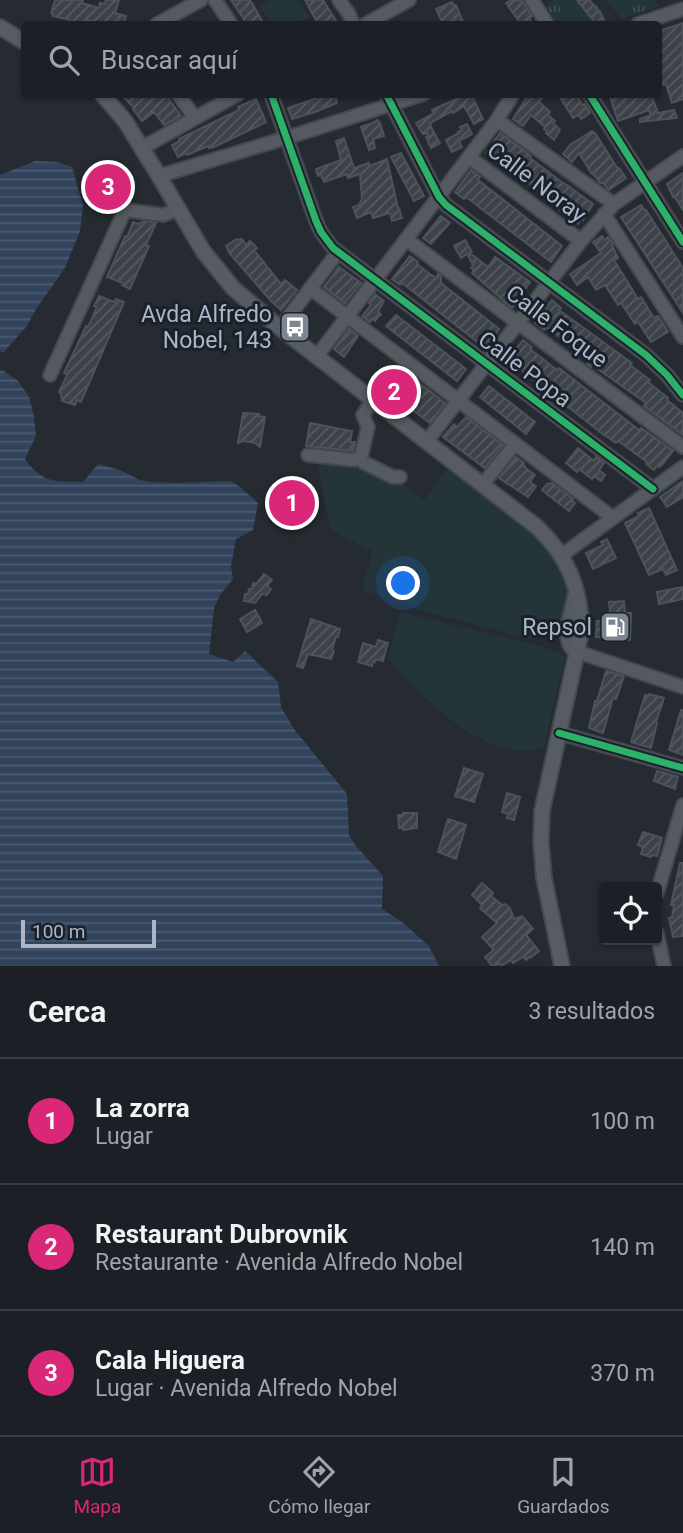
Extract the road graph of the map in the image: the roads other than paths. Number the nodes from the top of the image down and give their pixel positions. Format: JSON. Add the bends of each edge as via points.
{"nodes":[{"id":1,"x":201,"y":0,"type":"edge"},
{"id":2,"x":215,"y":0,"type":"edge"},
{"id":3,"x":339,"y":0,"type":"edge"},
{"id":4,"x":409,"y":0,"type":"edge"},
{"id":5,"x":532,"y":0,"type":"edge"},
{"id":6,"x":683,"y":9,"type":"edge"},
{"id":7,"x":162,"y":21,"type":"edge"},
{"id":8,"x":229,"y":21,"type":"edge"},
{"id":9,"x":352,"y":21,"type":"edge"},
{"id":10,"x":371,"y":21,"type":"edge"},
{"id":11,"x":545,"y":21,"type":"edge"},
{"id":12,"x":647,"y":21,"type":"edge"},
{"id":13,"x":0,"y":27,"type":"edge"},
{"id":14,"x":21,"y":40,"type":"edge"},
{"id":15,"x":105,"y":98,"type":"edge"},
{"id":16,"x":181,"y":98,"type":"edge"},
{"id":17,"x":231,"y":98,"type":"edge"},
{"id":18,"x":272,"y":98,"type":"edge"},
{"id":19,"x":511,"y":98,"type":"edge"},
{"id":20,"x":592,"y":98,"type":"edge"},
{"id":21,"x":389,"y":100,"type":"edge"},
{"id":22,"x":195,"y":118,"type":"junction"},
{"id":23,"x":497,"y":120,"type":"junction"},
{"id":24,"x":286,"y":138,"type":"junction"},
{"id":25,"x":142,"y":148,"type":"junction"},
{"id":26,"x":683,"y":156,"type":"edge"},
{"id":27,"x":469,"y":157,"type":"junction"},
{"id":28,"x":159,"y":176,"type":"junction"},
{"id":29,"x":645,"y":183,"type":"junction"},
{"id":30,"x":439,"y":197,"type":"junction"},
{"id":31,"x":614,"y":204,"type":"junction"},
{"id":32,"x":178,"y":209,"type":"junction"},
{"id":33,"x":604,"y":214,"type":"junction"},
{"id":34,"x":406,"y":239,"type":"junction"},
{"id":35,"x":580,"y":241,"type":"junction"},
{"id":36,"x":683,"y":242,"type":"edge"},
{"id":37,"x":338,"y":252,"type":"junction"},
{"id":38,"x":375,"y":280,"type":"junction"},
{"id":39,"x":550,"y":282,"type":"junction"},
{"id":40,"x":310,"y":288,"type":"junction"},
{"id":41,"x":347,"y":316,"type":"junction"},
{"id":42,"x":518,"y":324,"type":"junction"},
{"id":43,"x":280,"y":328,"type":"junction"},
{"id":44,"x":683,"y":337,"type":"edge"},
{"id":45,"x":317,"y":356,"type":"junction"},
{"id":46,"x":487,"y":364,"type":"junction"},
{"id":47,"x":50,"y":375,"type":"dead end"},
{"id":48,"x":681,"y":388,"type":"edge"},
{"id":49,"x":373,"y":400,"type":"junction"},
{"id":50,"x":459,"y":401,"type":"junction"},
{"id":51,"x":427,"y":441,"type":"junction"},
{"id":52,"x":515,"y":444,"type":"junction"},
{"id":53,"x":683,"y":447,"type":"edge"},
{"id":54,"x":309,"y":455,"type":"dead end"},
{"id":55,"x":359,"y":458,"type":"junction"},
{"id":56,"x":683,"y":467,"type":"edge"},
{"id":57,"x":400,"y":477,"type":"dead end"},
{"id":58,"x":484,"y":484,"type":"junction"},
{"id":59,"x":653,"y":489,"type":"junction"},
{"id":60,"x":613,"y":518,"type":"junction"},
{"id":61,"x":562,"y":555,"type":"junction"},
{"id":62,"x":575,"y":651,"type":"junction"},
{"id":63,"x":683,"y":687,"type":"edge"},
{"id":64,"x":559,"y":733,"type":"junction"},
{"id":65,"x":683,"y":768,"type":"edge"},
{"id":66,"x":683,"y":805,"type":"edge"},
{"id":67,"x":660,"y":882,"type":"edge"},
{"id":68,"x":660,"y":945,"type":"edge"},
{"id":69,"x":562,"y":966,"type":"edge"},
{"id":70,"x":664,"y":966,"type":"edge"}],
"edges":[{"from":1,"to":7,"type":"street"},
{"from":2,"to":8,"type":"street"},
{"from":3,"to":9,"type":"street"},
{"from":4,"to":10,"type":"street"},
{"from":5,"to":11,"type":"street"},
{"from":6,"to":12,"type":"street"},
{"from":13,"to":14,"type":"main road"},
{"from":15,"to":25,"type":"main road"},
{"from":16,"to":22,"type":"street"},
{"from":17,"to":22,"type":"street"},
{"from":18,"to":24,"type":"street","name":"Calle Popa"},
{"from":19,"to":23,"type":"street"},
{"from":20,"to":29,"type":"street"},
{"from":21,"to":24,"type":"street"},
{"from":21,"to":30,"type":"street"},
{"from":22,"to":25,"type":"street"},
{"from":23,"to":27,"type":"street"},
{"from":23,"to":31,"type":"street"},
{"from":24,"to":28,"type":"street"},
{"from":24,"to":37,"type":"street","name":"Calle Popa","via":[[321,232]]},
{"from":25,"to":28,"type":"main road"},
{"from":26,"to":29,"type":"street"},
{"from":27,"to":30,"type":"street"},
{"from":27,"to":35,"type":"street","name":"Calle Noray"},
{"from":28,"to":32,"type":"main road"},
{"from":29,"to":31,"type":"street"},
{"from":29,"to":36,"type":"street"},
{"from":30,"to":34,"type":"street"},
{"from":30,"to":39,"type":"street"},
{"from":31,"to":33,"type":"street"},
{"from":32,"to":43,"type":"main road","via":[[222,276]]},
{"from":32,"to":47,"type":"street","via":[[163,215],[125,210]]},
{"from":33,"to":35,"type":"street"},
{"from":33,"to":44,"type":"street"},
{"from":34,"to":38,"type":"street"},
{"from":34,"to":42,"type":"street","name":"Calle Foque"},
{"from":35,"to":39,"type":"street"},
{"from":37,"to":38,"type":"street","name":"Calle Popa"},
{"from":37,"to":40,"type":"street"},
{"from":38,"to":41,"type":"street"},
{"from":38,"to":46,"type":"street","name":"Calle Popa"},
{"from":39,"to":42,"type":"street"},
{"from":39,"to":48,"type":"street","via":[[646,355]]},
{"from":40,"to":41,"type":"street"},
{"from":40,"to":43,"type":"street"},
{"from":41,"to":45,"type":"street"},
{"from":41,"to":50,"type":"street"},
{"from":42,"to":46,"type":"street"},
{"from":42,"to":53,"type":"street","name":"Calle Foque"},
{"from":43,"to":45,"type":"main road"},
{"from":45,"to":49,"type":"main road"},
{"from":46,"to":50,"type":"street"},
{"from":46,"to":59,"type":"street","name":"Calle Popa"},
{"from":49,"to":51,"type":"main road"},
{"from":49,"to":55,"type":"street","via":[[363,415],[368,427]]},
{"from":50,"to":51,"type":"street"},
{"from":50,"to":52,"type":"street"},
{"from":51,"to":58,"type":"main road"},
{"from":52,"to":58,"type":"street"},
{"from":52,"to":60,"type":"street"},
{"from":54,"to":55,"type":"street"},
{"from":55,"to":57,"type":"street"},
{"from":56,"to":59,"type":"street"},
{"from":58,"to":61,"type":"main road","via":[[537,527]]},
{"from":59,"to":60,"type":"street"},
{"from":60,"to":61,"type":"street"},
{"from":61,"to":62,"type":"main road","via":[[575,581],[582,616]]},
{"from":62,"to":63,"type":"street"},
{"from":62,"to":64,"type":"main road"},
{"from":64,"to":65,"type":"street"},
{"from":64,"to":69,"type":"main road","via":[[542,811],[541,842]]},
{"from":66,"to":67,"type":"street"},
{"from":68,"to":70,"type":"street"}]}
